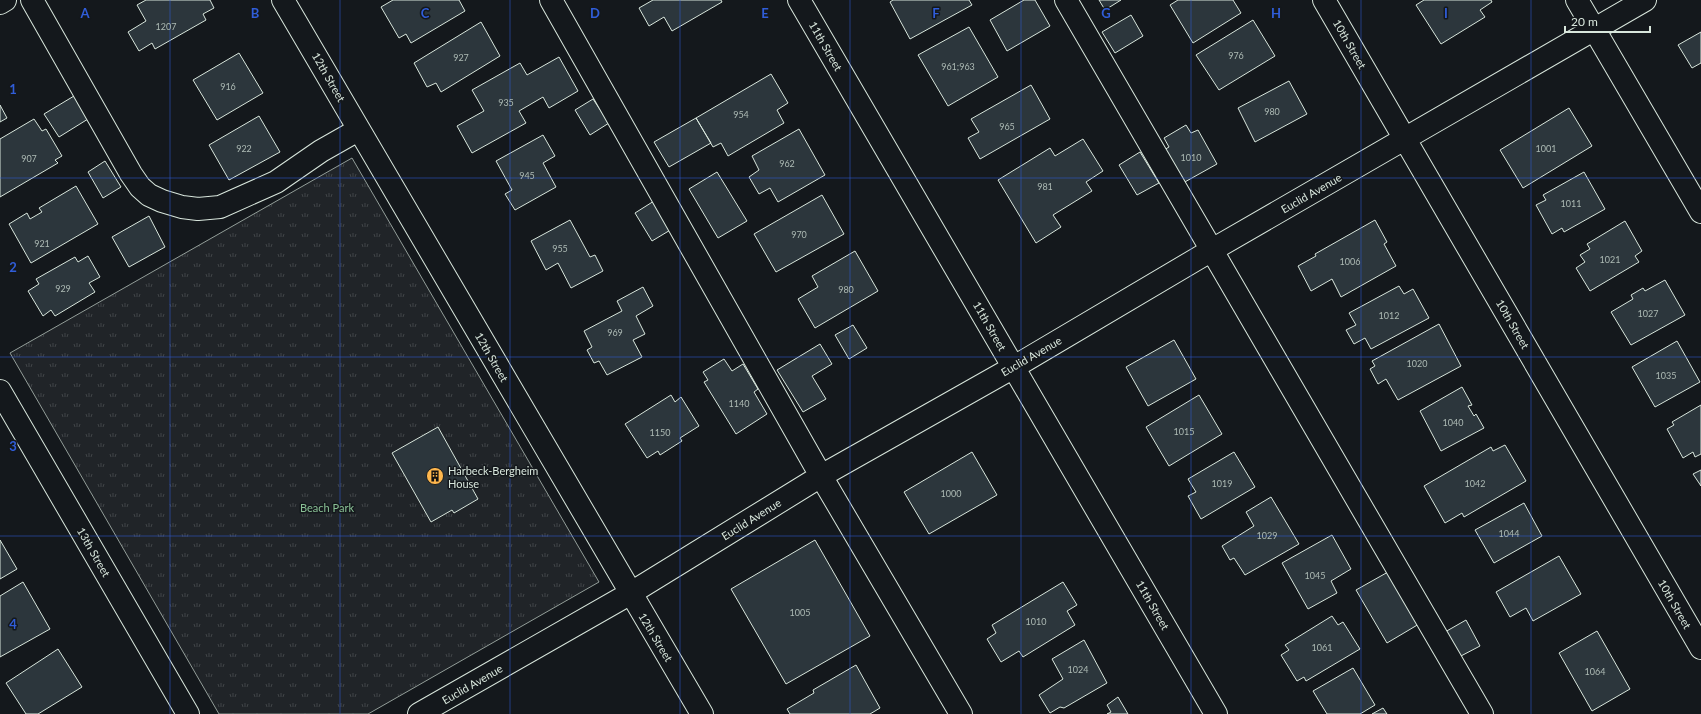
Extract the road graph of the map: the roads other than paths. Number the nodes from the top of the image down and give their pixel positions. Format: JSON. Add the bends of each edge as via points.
{"nodes":[{"id":1,"x":5,"y":0,"type":"edge"},
{"id":2,"x":32,"y":0,"type":"edge"},
{"id":3,"x":283,"y":0,"type":"edge"},
{"id":4,"x":551,"y":0,"type":"edge"},
{"id":5,"x":799,"y":0,"type":"edge"},
{"id":6,"x":1066,"y":0,"type":"edge"},
{"id":7,"x":1324,"y":0,"type":"edge"},
{"id":8,"x":1577,"y":0,"type":"edge"},
{"id":9,"x":1644,"y":0,"type":"edge"},
{"id":10,"x":0,"y":3,"type":"edge"},
{"id":11,"x":1594,"y":30,"type":"junction"},
{"id":12,"x":358,"y":130,"type":"junction"},
{"id":13,"x":1406,"y":139,"type":"junction"},
{"id":14,"x":1701,"y":212,"type":"edge"},
{"id":15,"x":1212,"y":250,"type":"junction"},
{"id":16,"x":1014,"y":366,"type":"junction"},
{"id":17,"x":0,"y":391,"type":"edge"},
{"id":18,"x":821,"y":476,"type":"junction"},
{"id":19,"x":631,"y":593,"type":"junction"},
{"id":20,"x":1701,"y":648,"type":"edge"},
{"id":21,"x":447,"y":707,"type":"edge"},
{"id":22,"x":188,"y":714,"type":"edge"},
{"id":23,"x":419,"y":714,"type":"edge"},
{"id":24,"x":702,"y":714,"type":"edge"},
{"id":25,"x":961,"y":714,"type":"edge"},
{"id":26,"x":1216,"y":714,"type":"edge"},
{"id":27,"x":1482,"y":714,"type":"edge"}],
"edges":[{"from":1,"to":10,"type":"street"},
{"from":2,"to":12,"type":"street","via":[[131,174],[149,195],[162,201],[198,209],[220,207],[276,182],[321,151]]},
{"from":3,"to":12,"type":"street","name":"12th Street"},
{"from":4,"to":18,"type":"street"},
{"from":5,"to":16,"type":"street","name":"11th Street"},
{"from":6,"to":15,"type":"street"},
{"from":7,"to":13,"type":"street","name":"10th Street"},
{"from":8,"to":11,"type":"street"},
{"from":9,"to":11,"type":"street","name":"Euclid Avenue"},
{"from":11,"to":13,"type":"street","name":"Euclid Avenue"},
{"from":11,"to":14,"type":"street"},
{"from":12,"to":19,"type":"street","name":"12th Street"},
{"from":13,"to":15,"type":"street","name":"Euclid Avenue"},
{"from":13,"to":20,"type":"street","name":"10th Street"},
{"from":15,"to":16,"type":"street","name":"Euclid Avenue"},
{"from":15,"to":27,"type":"street"},
{"from":16,"to":18,"type":"street","name":"Euclid Avenue"},
{"from":16,"to":26,"type":"street","name":"11th Street"},
{"from":17,"to":22,"type":"street","name":"13th Street"},
{"from":18,"to":19,"type":"street","name":"Euclid Avenue"},
{"from":18,"to":25,"type":"street"},
{"from":19,"to":21,"type":"street","name":"Euclid Avenue"},
{"from":19,"to":24,"type":"street","name":"12th Street"},
{"from":21,"to":23,"type":"street","name":"Euclid Avenue"}]}
